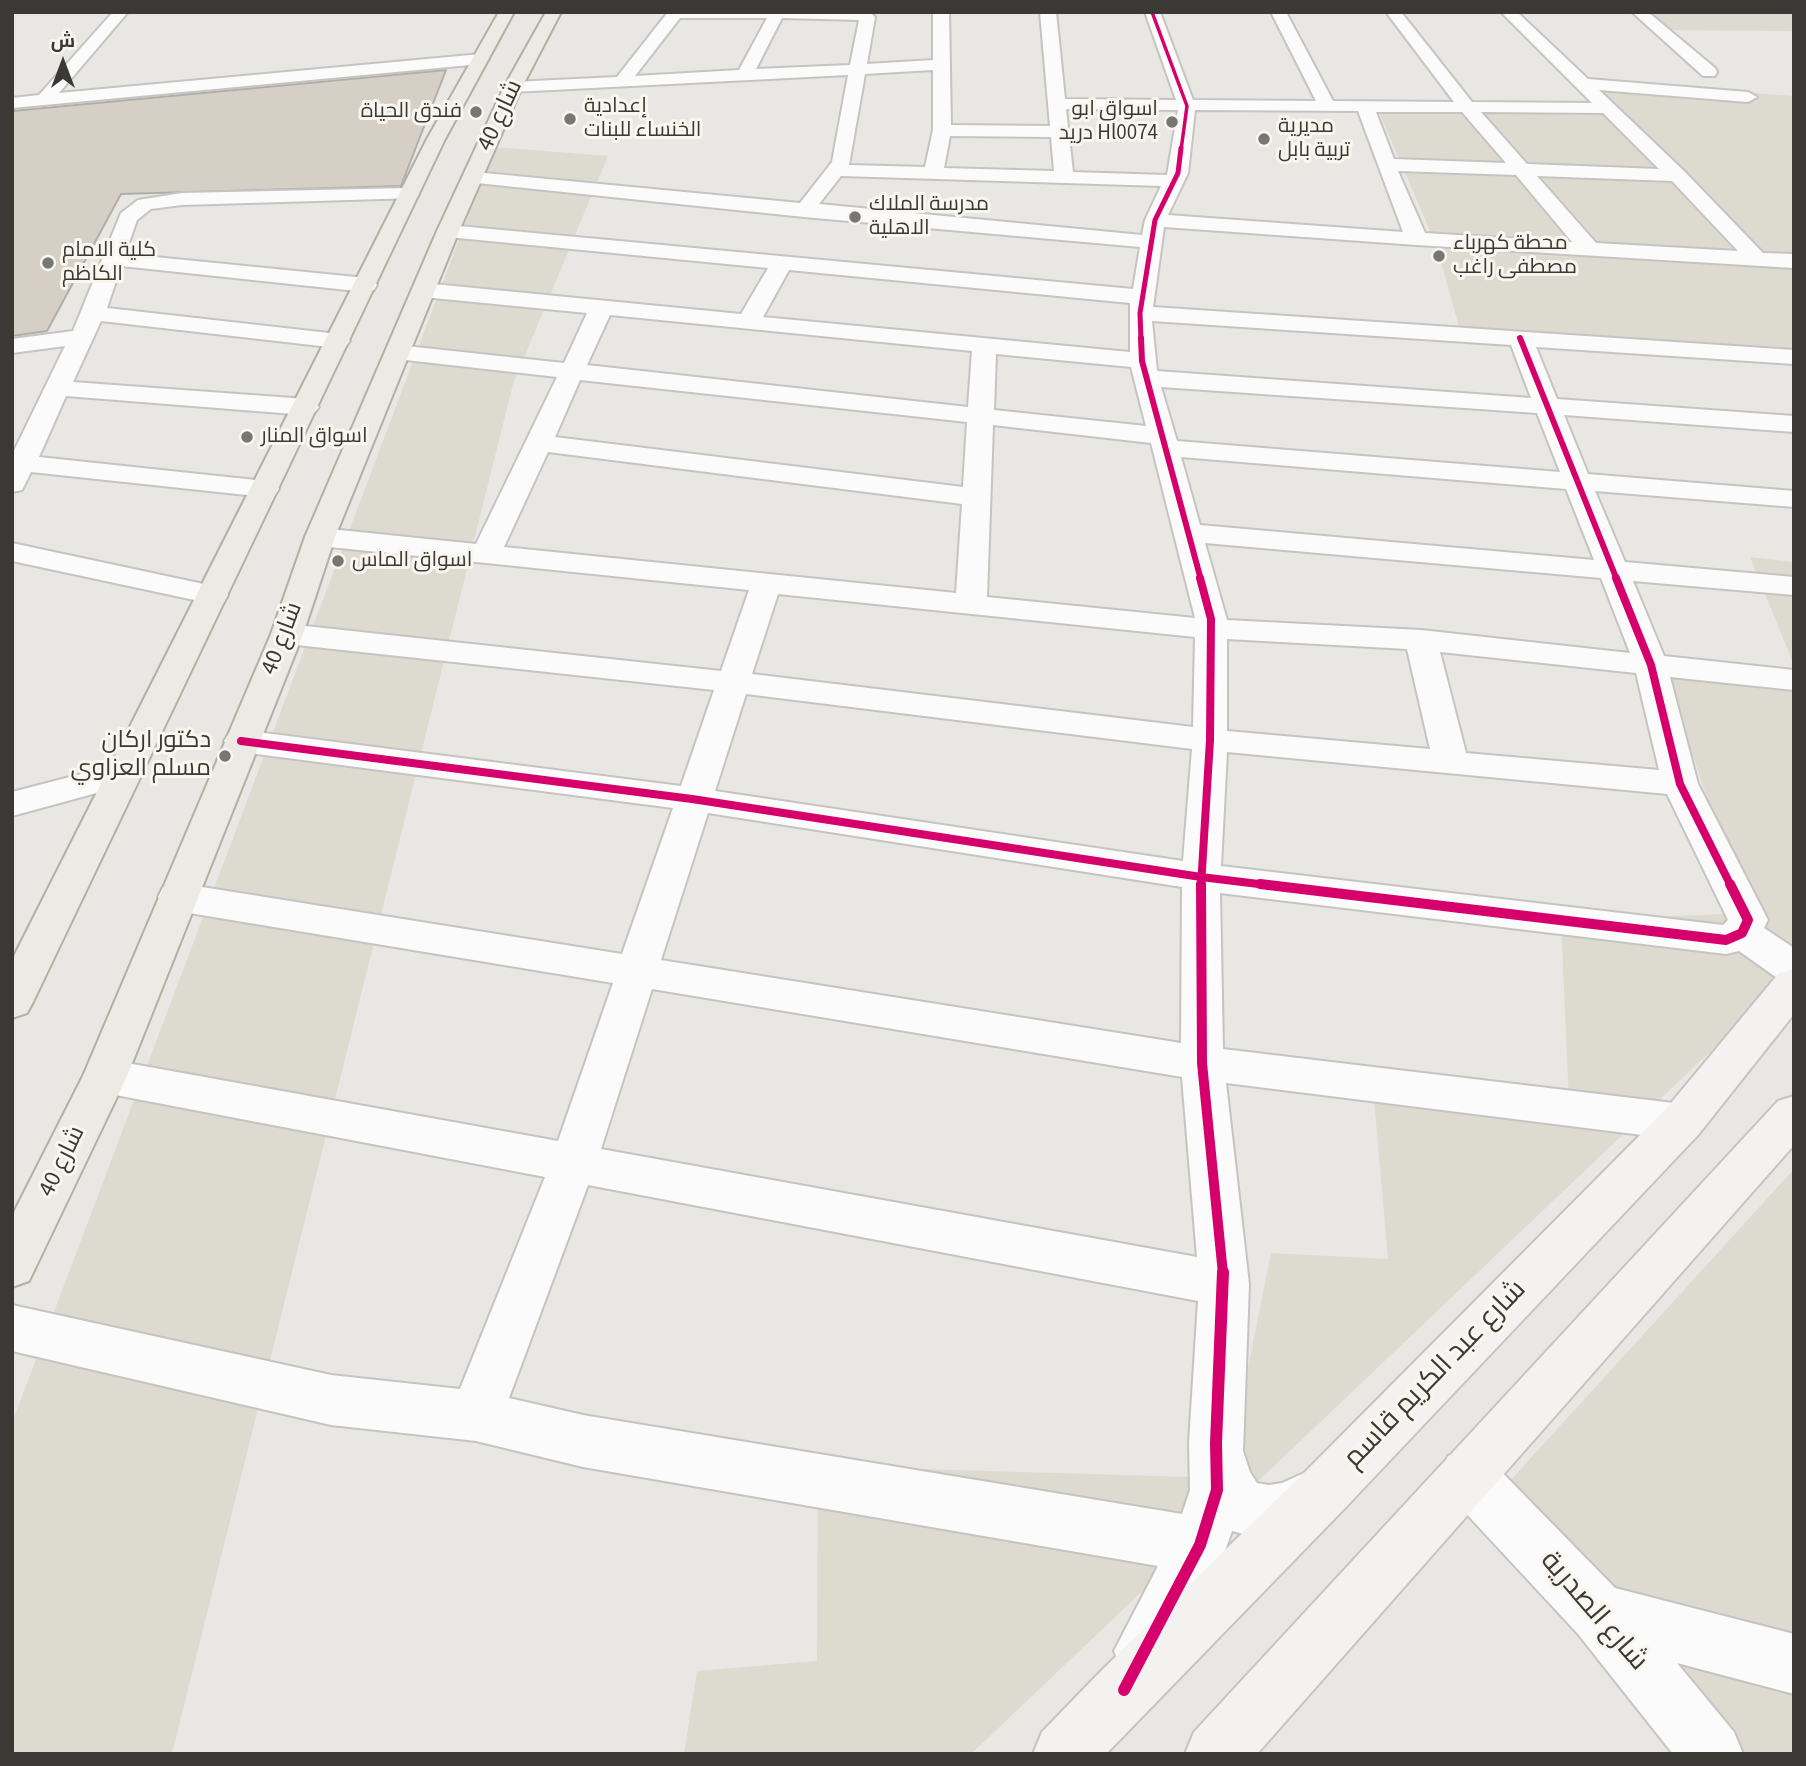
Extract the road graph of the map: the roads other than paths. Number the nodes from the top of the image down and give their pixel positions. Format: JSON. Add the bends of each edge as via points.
{"nodes":[{"id":1,"x":121,"y":12,"type":"edge"},
{"id":2,"x":507,"y":12,"type":"edge"},
{"id":3,"x":554,"y":12,"type":"edge"},
{"id":4,"x":941,"y":12,"type":"edge"},
{"id":5,"x":1048,"y":12,"type":"edge"},
{"id":6,"x":1152,"y":12,"type":"edge"},
{"id":7,"x":1278,"y":12,"type":"edge"},
{"id":8,"x":1393,"y":12,"type":"edge"},
{"id":9,"x":1508,"y":12,"type":"edge"},
{"id":10,"x":1639,"y":12,"type":"edge"},
{"id":11,"x":676,"y":13,"type":"edge"},
{"id":12,"x":777,"y":13,"type":"edge"},
{"id":13,"x":481,"y":59,"type":"junction"},
{"id":14,"x":942,"y":65,"type":"junction"},
{"id":15,"x":859,"y":69,"type":"junction"},
{"id":16,"x":1709,"y":72,"type":"dead end"},
{"id":17,"x":745,"y":75,"type":"junction"},
{"id":18,"x":622,"y":81,"type":"junction"},
{"id":19,"x":1582,"y":84,"type":"junction"},
{"id":20,"x":513,"y":88,"type":"junction"},
{"id":21,"x":1748,"y":97,"type":"dead end"},
{"id":22,"x":44,"y":100,"type":"junction"},
{"id":23,"x":12,"y":103,"type":"edge"},
{"id":24,"x":1057,"y":104,"type":"junction"},
{"id":25,"x":1187,"y":106,"type":"junction"},
{"id":26,"x":1328,"y":107,"type":"junction"},
{"id":27,"x":1366,"y":108,"type":"junction"},
{"id":28,"x":1468,"y":108,"type":"junction"},
{"id":29,"x":1607,"y":108,"type":"junction"},
{"id":30,"x":942,"y":130,"type":"junction"},
{"id":31,"x":1060,"y":132,"type":"junction"},
{"id":32,"x":1386,"y":165,"type":"junction"},
{"id":33,"x":1520,"y":169,"type":"junction"},
{"id":34,"x":835,"y":170,"type":"junction"},
{"id":35,"x":933,"y":173,"type":"junction"},
{"id":36,"x":1677,"y":175,"type":"junction"},
{"id":37,"x":1064,"y":177,"type":"junction"},
{"id":38,"x":474,"y":178,"type":"junction"},
{"id":39,"x":1174,"y":181,"type":"junction"},
{"id":40,"x":409,"y":194,"type":"junction"},
{"id":41,"x":736,"y":205,"type":"junction"},
{"id":42,"x":804,"y":211,"type":"junction"},
{"id":43,"x":448,"y":231,"type":"junction"},
{"id":44,"x":1154,"y":231,"type":"junction"},
{"id":45,"x":887,"y":232,"type":"junction"},
{"id":46,"x":1417,"y":239,"type":"junction"},
{"id":47,"x":1590,"y":249,"type":"junction"},
{"id":48,"x":708,"y":256,"type":"junction"},
{"id":49,"x":1756,"y":258,"type":"junction"},
{"id":50,"x":114,"y":259,"type":"junction"},
{"id":51,"x":1794,"y":261,"type":"edge"},
{"id":52,"x":782,"y":263,"type":"junction"},
{"id":53,"x":875,"y":272,"type":"junction"},
{"id":54,"x":366,"y":285,"type":"junction"},
{"id":55,"x":1141,"y":305,"type":"junction"},
{"id":56,"x":601,"y":309,"type":"junction"},
{"id":57,"x":93,"y":313,"type":"junction"},
{"id":58,"x":747,"y":324,"type":"junction"},
{"id":59,"x":379,"y":328,"type":"junction"},
{"id":60,"x":81,"y":337,"type":"junction"},
{"id":61,"x":1520,"y":338,"type":"junction"},
{"id":62,"x":12,"y":346,"type":"edge"},
{"id":63,"x":984,"y":347,"type":"junction"},
{"id":64,"x":1794,"y":357,"type":"edge"},
{"id":65,"x":573,"y":370,"type":"junction"},
{"id":66,"x":1145,"y":370,"type":"junction"},
{"id":67,"x":57,"y":388,"type":"junction"},
{"id":68,"x":306,"y":407,"type":"junction"},
{"id":69,"x":1546,"y":407,"type":"junction"},
{"id":70,"x":981,"y":416,"type":"junction"},
{"id":71,"x":1794,"y":424,"type":"edge"},
{"id":72,"x":24,"y":434,"type":"edge"},
{"id":73,"x":1163,"y":442,"type":"junction"},
{"id":74,"x":540,"y":443,"type":"junction"},
{"id":75,"x":17,"y":473,"type":"edge"},
{"id":76,"x":1576,"y":481,"type":"junction"},
{"id":77,"x":265,"y":489,"type":"junction"},
{"id":78,"x":977,"y":497,"type":"junction"},
{"id":79,"x":1794,"y":499,"type":"edge"},
{"id":80,"x":1187,"y":533,"type":"junction"},
{"id":81,"x":320,"y":537,"type":"junction"},
{"id":82,"x":12,"y":552,"type":"edge"},
{"id":83,"x":486,"y":555,"type":"junction"},
{"id":84,"x":1611,"y":570,"type":"junction"},
{"id":85,"x":766,"y":584,"type":"junction"},
{"id":86,"x":1794,"y":586,"type":"edge"},
{"id":87,"x":213,"y":595,"type":"junction"},
{"id":88,"x":971,"y":605,"type":"junction"},
{"id":89,"x":1210,"y":629,"type":"junction"},
{"id":90,"x":287,"y":634,"type":"junction"},
{"id":91,"x":1422,"y":640,"type":"junction"},
{"id":92,"x":1651,"y":665,"type":"junction"},
{"id":93,"x":1794,"y":680,"type":"edge"},
{"id":94,"x":733,"y":682,"type":"junction"},
{"id":95,"x":1210,"y":740,"type":"junction"},
{"id":96,"x":241,"y":741,"type":"junction"},
{"id":97,"x":1451,"y":762,"type":"junction"},
{"id":98,"x":124,"y":774,"type":"junction"},
{"id":99,"x":1680,"y":784,"type":"junction"},
{"id":100,"x":692,"y":799,"type":"junction"},
{"id":101,"x":12,"y":804,"type":"edge"},
{"id":102,"x":1201,"y":877,"type":"junction"},
{"id":103,"x":177,"y":897,"type":"junction"},
{"id":104,"x":1742,"y":933,"type":"junction"},
{"id":105,"x":1794,"y":969,"type":"edge"},
{"id":106,"x":637,"y":970,"type":"junction"},
{"id":107,"x":1794,"y":984,"type":"edge"},
{"id":108,"x":12,"y":1002,"type":"edge"},
{"id":109,"x":1202,"y":1063,"type":"junction"},
{"id":110,"x":105,"y":1076,"type":"junction"},
{"id":111,"x":1794,"y":1114,"type":"edge"},
{"id":112,"x":1682,"y":1122,"type":"junction"},
{"id":113,"x":573,"y":1163,"type":"junction"},
{"id":114,"x":12,"y":1266,"type":"edge"},
{"id":115,"x":1224,"y":1284,"type":"junction"},
{"id":116,"x":12,"y":1328,"type":"edge"},
{"id":117,"x":476,"y":1416,"type":"junction"},
{"id":118,"x":1216,"y":1443,"type":"junction"},
{"id":119,"x":1467,"y":1475,"type":"junction"},
{"id":120,"x":1325,"y":1490,"type":"junction"},
{"id":121,"x":1200,"y":1545,"type":"junction"},
{"id":122,"x":1599,"y":1613,"type":"junction"},
{"id":123,"x":1794,"y":1664,"type":"edge"},
{"id":124,"x":1124,"y":1690,"type":"junction"},
{"id":125,"x":1064,"y":1754,"type":"edge"},
{"id":126,"x":1216,"y":1754,"type":"edge"},
{"id":127,"x":1712,"y":1754,"type":"edge"}],
"edges":[{"from":1,"to":22,"type":"street"},
{"from":2,"to":13,"type":"main road","name":"شارع 40"},
{"from":3,"to":20,"type":"main road","name":"شارع 40"},
{"from":4,"to":14,"type":"street"},
{"from":5,"to":24,"type":"street"},
{"from":6,"to":25,"type":"street"},
{"from":7,"to":26,"type":"street"},
{"from":8,"to":28,"type":"street"},
{"from":9,"to":19,"type":"street"},
{"from":10,"to":16,"type":"street"},
{"from":11,"to":12,"type":"street"},
{"from":11,"to":18,"type":"street"},
{"from":12,"to":15,"type":"street","via":[[864,15],[868,19]]},
{"from":12,"to":17,"type":"street"},
{"from":13,"to":22,"type":"street"},
{"from":13,"to":40,"type":"main road","name":"شارع 40"},
{"from":14,"to":15,"type":"street"},
{"from":14,"to":30,"type":"street"},
{"from":15,"to":17,"type":"street"},
{"from":15,"to":34,"type":"street","via":[[841,163]]},
{"from":17,"to":18,"type":"street"},
{"from":18,"to":20,"type":"street"},
{"from":19,"to":21,"type":"street"},
{"from":19,"to":29,"type":"street"},
{"from":20,"to":38,"type":"main road","name":"شارع 40"},
{"from":22,"to":23,"type":"street"},
{"from":24,"to":25,"type":"street"},
{"from":24,"to":31,"type":"street"},
{"from":25,"to":26,"type":"street"},
{"from":25,"to":39,"type":"street"},
{"from":26,"to":27,"type":"street"},
{"from":27,"to":28,"type":"street"},
{"from":27,"to":32,"type":"street"},
{"from":28,"to":29,"type":"street"},
{"from":28,"to":33,"type":"street"},
{"from":29,"to":36,"type":"street"},
{"from":30,"to":31,"type":"street"},
{"from":30,"to":35,"type":"street"},
{"from":31,"to":37,"type":"street"},
{"from":32,"to":33,"type":"street"},
{"from":32,"to":46,"type":"street"},
{"from":33,"to":36,"type":"street"},
{"from":33,"to":47,"type":"street"},
{"from":34,"to":35,"type":"street"},
{"from":34,"to":42,"type":"street"},
{"from":35,"to":37,"type":"street"},
{"from":36,"to":49,"type":"street"},
{"from":37,"to":39,"type":"street"},
{"from":38,"to":41,"type":"street"},
{"from":38,"to":43,"type":"main road","name":"شارع 40"},
{"from":39,"to":44,"type":"street"},
{"from":40,"to":50,"type":"street","via":[[182,199],[145,204],[128,216]]},
{"from":40,"to":54,"type":"main road","name":"شارع 40"},
{"from":41,"to":42,"type":"street"},
{"from":41,"to":48,"type":"street"},
{"from":42,"to":45,"type":"street"},
{"from":43,"to":48,"type":"street"},
{"from":43,"to":59,"type":"main road","name":"شارع 40"},
{"from":44,"to":45,"type":"street"},
{"from":44,"to":46,"type":"street"},
{"from":44,"to":55,"type":"street"},
{"from":45,"to":53,"type":"street"},
{"from":46,"to":47,"type":"street"},
{"from":47,"to":49,"type":"street"},
{"from":48,"to":52,"type":"street"},
{"from":49,"to":51,"type":"street"},
{"from":50,"to":54,"type":"street"},
{"from":50,"to":57,"type":"street"},
{"from":52,"to":53,"type":"street"},
{"from":52,"to":58,"type":"street"},
{"from":53,"to":55,"type":"street"},
{"from":54,"to":59,"type":"main road","name":"شارع 40"},
{"from":55,"to":61,"type":"street"},
{"from":55,"to":66,"type":"street"},
{"from":56,"to":58,"type":"street"},
{"from":56,"to":59,"type":"street"},
{"from":56,"to":65,"type":"street"},
{"from":57,"to":59,"type":"street"},
{"from":57,"to":60,"type":"street"},
{"from":58,"to":63,"type":"street"},
{"from":59,"to":65,"type":"street"},
{"from":59,"to":68,"type":"main road","name":"شارع 40"},
{"from":59,"to":81,"type":"main road","name":"شارع 40"},
{"from":60,"to":62,"type":"street"},
{"from":60,"to":67,"type":"street"},
{"from":61,"to":64,"type":"street"},
{"from":61,"to":69,"type":"street"},
{"from":63,"to":66,"type":"street"},
{"from":63,"to":70,"type":"street"},
{"from":65,"to":70,"type":"street"},
{"from":65,"to":74,"type":"street"},
{"from":66,"to":69,"type":"street"},
{"from":66,"to":73,"type":"street"},
{"from":67,"to":68,"type":"street"},
{"from":67,"to":72,"type":"street"},
{"from":68,"to":77,"type":"main road","name":"شارع 40"},
{"from":69,"to":71,"type":"street"},
{"from":69,"to":76,"type":"street"},
{"from":70,"to":73,"type":"street"},
{"from":70,"to":78,"type":"street"},
{"from":72,"to":75,"type":"street"},
{"from":73,"to":76,"type":"street"},
{"from":73,"to":80,"type":"street"},
{"from":74,"to":78,"type":"street"},
{"from":74,"to":83,"type":"street"},
{"from":75,"to":77,"type":"street"},
{"from":76,"to":79,"type":"street"},
{"from":76,"to":84,"type":"street"},
{"from":77,"to":87,"type":"main road","name":"شارع 40"},
{"from":78,"to":88,"type":"street"},
{"from":80,"to":84,"type":"street"},
{"from":80,"to":89,"type":"street"},
{"from":81,"to":83,"type":"street"},
{"from":81,"to":90,"type":"main road","name":"شارع 40"},
{"from":82,"to":87,"type":"street"},
{"from":83,"to":85,"type":"street"},
{"from":84,"to":86,"type":"street"},
{"from":84,"to":92,"type":"street"},
{"from":85,"to":88,"type":"street"},
{"from":85,"to":94,"type":"street"},
{"from":87,"to":98,"type":"main road","name":"شارع 40"},
{"from":88,"to":89,"type":"street"},
{"from":89,"to":91,"type":"street"},
{"from":89,"to":95,"type":"street"},
{"from":90,"to":94,"type":"street"},
{"from":90,"to":96,"type":"main road","name":"شارع 40"},
{"from":91,"to":92,"type":"street"},
{"from":91,"to":97,"type":"street"},
{"from":92,"to":93,"type":"street"},
{"from":92,"to":99,"type":"street"},
{"from":94,"to":95,"type":"street"},
{"from":94,"to":100,"type":"street"},
{"from":95,"to":97,"type":"street"},
{"from":95,"to":102,"type":"street"},
{"from":96,"to":100,"type":"street"},
{"from":96,"to":103,"type":"main road","name":"شارع 40"},
{"from":97,"to":99,"type":"street"},
{"from":98,"to":101,"type":"street"},
{"from":98,"to":108,"type":"main road","name":"شارع 40"},
{"from":99,"to":104,"type":"street","via":[[1748,919]]},
{"from":100,"to":102,"type":"street"},
{"from":100,"to":106,"type":"street"},
{"from":102,"to":104,"type":"street","via":[[1726,940]]},
{"from":102,"to":109,"type":"street"},
{"from":103,"to":106,"type":"street"},
{"from":103,"to":110,"type":"main road","name":"شارع 40"},
{"from":104,"to":105,"type":"street"},
{"from":106,"to":109,"type":"street"},
{"from":106,"to":113,"type":"street"},
{"from":107,"to":112,"type":"main road","name":"شارع عبد الكريم قاسم"},
{"from":109,"to":112,"type":"street"},
{"from":109,"to":115,"type":"street"},
{"from":110,"to":113,"type":"street"},
{"from":110,"to":114,"type":"main road","name":"شارع 40"},
{"from":111,"to":119,"type":"main road"},
{"from":112,"to":120,"type":"main road","name":"شارع عبد الكريم قاسم"},
{"from":113,"to":115,"type":"street"},
{"from":113,"to":117,"type":"street"},
{"from":115,"to":118,"type":"street"},
{"from":116,"to":117,"type":"street","via":[[331,1400]]},
{"from":117,"to":121,"type":"street","via":[[583,1441]]},
{"from":118,"to":120,"type":"street","via":[[1226,1484],[1241,1507],[1269,1513],[1288,1509]]},
{"from":118,"to":121,"type":"street","via":[[1217,1490]]},
{"from":119,"to":122,"type":"street","name":"شارع الصدرية"},
{"from":119,"to":126,"type":"main road"},
{"from":120,"to":124,"type":"main road","name":"شارع عبد الكريم قاسم"},
{"from":121,"to":124,"type":"street"},
{"from":122,"to":123,"type":"street"},
{"from":122,"to":127,"type":"street","name":"شارع الصدرية"},
{"from":124,"to":125,"type":"main road","name":"شارع عبد الكريم قاسم"}]}
